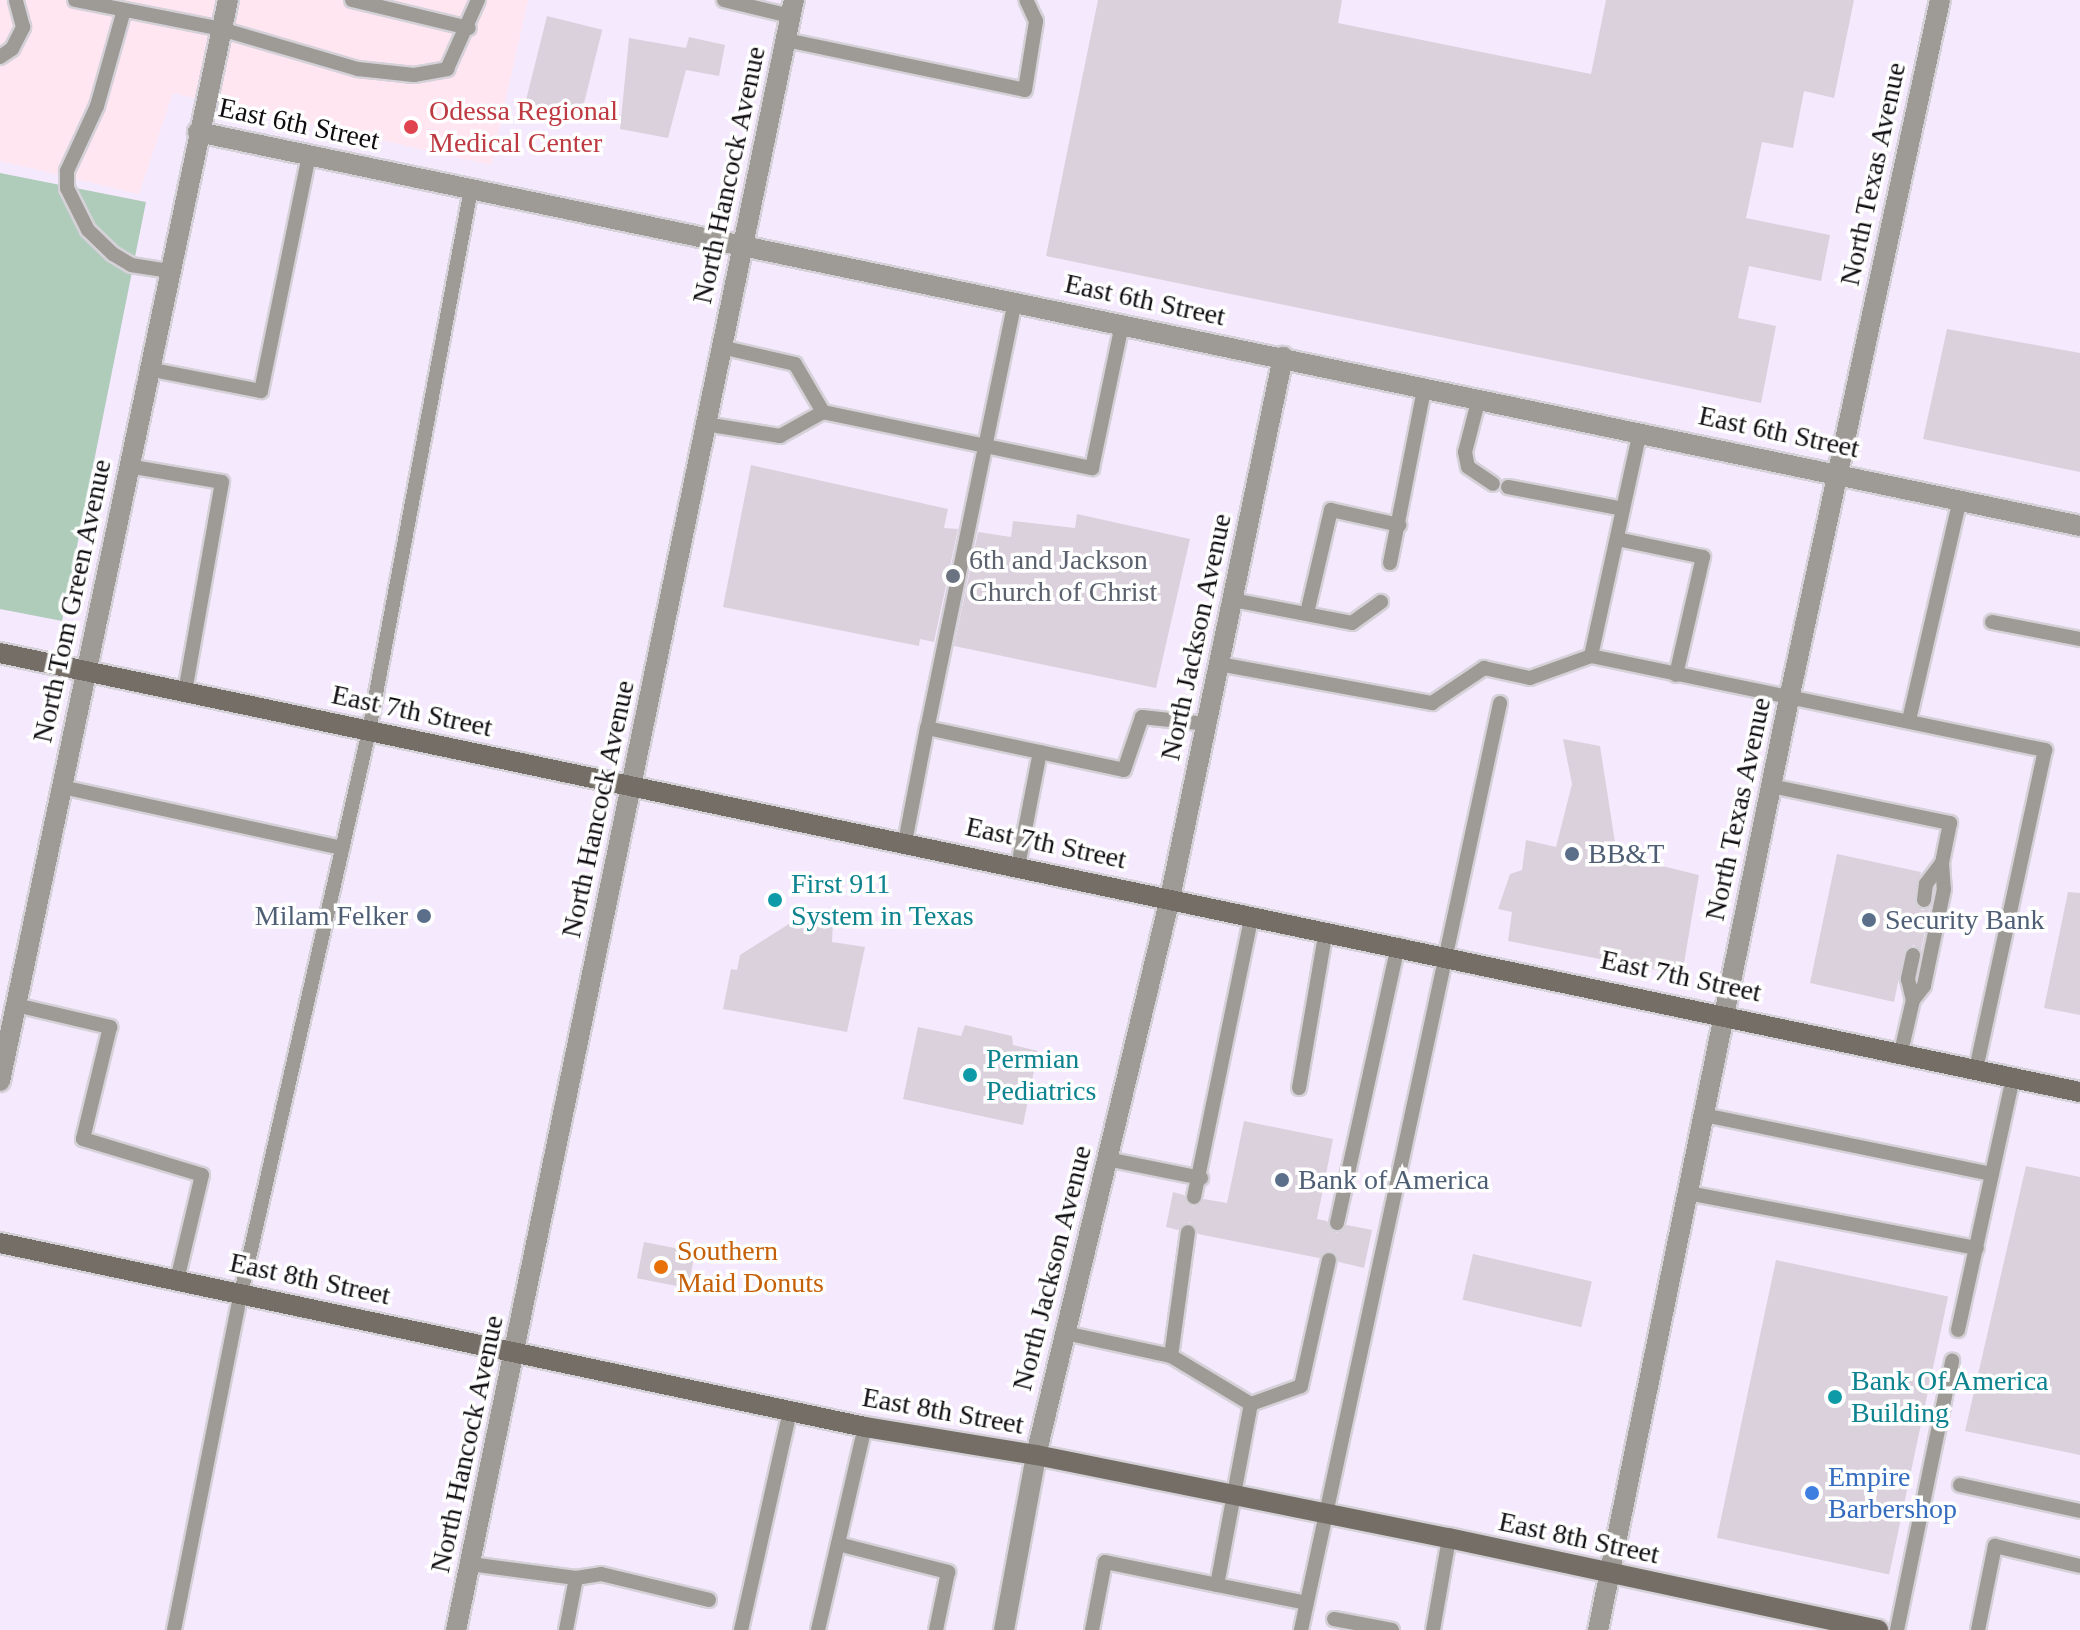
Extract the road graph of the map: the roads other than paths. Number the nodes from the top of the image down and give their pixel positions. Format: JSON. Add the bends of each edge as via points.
{"nodes":[{"id":1,"x":75,"y":0,"type":"edge"},
{"id":2,"x":228,"y":0,"type":"edge"},
{"id":3,"x":352,"y":0,"type":"edge"},
{"id":4,"x":478,"y":0,"type":"edge"},
{"id":5,"x":724,"y":0,"type":"edge"},
{"id":6,"x":1026,"y":0,"type":"edge"},
{"id":7,"x":1940,"y":0,"type":"edge"},
{"id":8,"x":22,"y":1,"type":"edge"},
{"id":9,"x":792,"y":8,"type":"edge"},
{"id":10,"x":124,"y":10,"type":"junction"},
{"id":11,"x":469,"y":28,"type":"junction"},
{"id":12,"x":221,"y":29,"type":"junction"},
{"id":13,"x":786,"y":40,"type":"junction"},
{"id":14,"x":0,"y":57,"type":"edge"},
{"id":15,"x":198,"y":132,"type":"junction"},
{"id":16,"x":309,"y":155,"type":"junction"},
{"id":17,"x":471,"y":189,"type":"junction"},
{"id":18,"x":743,"y":245,"type":"junction"},
{"id":19,"x":169,"y":271,"type":"junction"},
{"id":20,"x":1015,"y":301,"type":"junction"},
{"id":21,"x":1122,"y":324,"type":"junction"},
{"id":22,"x":721,"y":347,"type":"junction"},
{"id":23,"x":1283,"y":357,"type":"junction"},
{"id":24,"x":148,"y":369,"type":"junction"},
{"id":25,"x":1424,"y":390,"type":"junction"},
{"id":26,"x":1479,"y":398,"type":"junction"},
{"id":27,"x":823,"y":412,"type":"junction"},
{"id":28,"x":705,"y":424,"type":"junction"},
{"id":29,"x":1640,"y":431,"type":"junction"},
{"id":30,"x":984,"y":447,"type":"junction"},
{"id":31,"x":128,"y":466,"type":"junction"},
{"id":32,"x":1837,"y":472,"type":"junction"},
{"id":33,"x":1960,"y":499,"type":"junction"},
{"id":34,"x":1623,"y":509,"type":"junction"},
{"id":35,"x":1399,"y":525,"type":"junction"},
{"id":36,"x":2080,"y":526,"type":"edge"},
{"id":37,"x":1617,"y":539,"type":"junction"},
{"id":38,"x":1390,"y":563,"type":"dead end"},
{"id":39,"x":1233,"y":600,"type":"junction"},
{"id":40,"x":1381,"y":602,"type":"dead end"},
{"id":41,"x":1307,"y":613,"type":"junction"},
{"id":42,"x":1992,"y":622,"type":"dead end"},
{"id":43,"x":2080,"y":639,"type":"edge"},
{"id":44,"x":0,"y":653,"type":"edge"},
{"id":45,"x":1591,"y":656,"type":"junction"},
{"id":46,"x":1219,"y":664,"type":"junction"},
{"id":47,"x":85,"y":671,"type":"junction"},
{"id":48,"x":1676,"y":675,"type":"junction"},
{"id":49,"x":185,"y":692,"type":"junction"},
{"id":50,"x":1789,"y":699,"type":"junction"},
{"id":51,"x":1500,"y":703,"type":"dead end"},
{"id":52,"x":1909,"y":720,"type":"junction"},
{"id":53,"x":1206,"y":724,"type":"junction"},
{"id":54,"x":927,"y":728,"type":"junction"},
{"id":55,"x":369,"y":731,"type":"junction"},
{"id":56,"x":1040,"y":752,"type":"junction"},
{"id":57,"x":631,"y":785,"type":"junction"},
{"id":58,"x":1771,"y":786,"type":"junction"},
{"id":59,"x":62,"y":787,"type":"junction"},
{"id":60,"x":905,"y":842,"type":"junction"},
{"id":61,"x":342,"y":848,"type":"junction"},
{"id":62,"x":1942,"y":863,"type":"junction"},
{"id":63,"x":1018,"y":866,"type":"junction"},
{"id":64,"x":1170,"y":898,"type":"junction"},
{"id":65,"x":1924,"y":900,"type":"dead end"},
{"id":66,"x":1252,"y":915,"type":"junction"},
{"id":67,"x":1326,"y":930,"type":"junction"},
{"id":68,"x":1398,"y":945,"type":"junction"},
{"id":69,"x":1445,"y":955,"type":"junction"},
{"id":70,"x":1913,"y":955,"type":"dead end"},
{"id":71,"x":1913,"y":1000,"type":"junction"},
{"id":72,"x":16,"y":1005,"type":"junction"},
{"id":73,"x":1725,"y":1013,"type":"junction"},
{"id":74,"x":1901,"y":1052,"type":"junction"},
{"id":75,"x":1976,"y":1069,"type":"junction"},
{"id":76,"x":2013,"y":1077,"type":"junction"},
{"id":77,"x":0,"y":1081,"type":"edge"},
{"id":78,"x":1299,"y":1088,"type":"dead end"},
{"id":79,"x":2080,"y":1092,"type":"edge"},
{"id":80,"x":1704,"y":1115,"type":"junction"},
{"id":81,"x":1107,"y":1159,"type":"junction"},
{"id":82,"x":1992,"y":1174,"type":"junction"},
{"id":83,"x":1201,"y":1178,"type":"junction"},
{"id":84,"x":1688,"y":1193,"type":"junction"},
{"id":85,"x":1194,"y":1197,"type":"dead end"},
{"id":86,"x":1337,"y":1223,"type":"dead end"},
{"id":87,"x":1188,"y":1232,"type":"dead end"},
{"id":88,"x":0,"y":1243,"type":"edge"},
{"id":89,"x":1977,"y":1248,"type":"junction"},
{"id":90,"x":1329,"y":1260,"type":"dead end"},
{"id":91,"x":177,"y":1280,"type":"junction"},
{"id":92,"x":241,"y":1293,"type":"junction"},
{"id":93,"x":1958,"y":1330,"type":"dead end"},
{"id":94,"x":1065,"y":1333,"type":"junction"},
{"id":95,"x":516,"y":1352,"type":"junction"},
{"id":96,"x":1171,"y":1356,"type":"junction"},
{"id":97,"x":1952,"y":1361,"type":"dead end"},
{"id":98,"x":1251,"y":1404,"type":"junction"},
{"id":99,"x":790,"y":1411,"type":"junction"},
{"id":100,"x":865,"y":1427,"type":"junction"},
{"id":101,"x":1036,"y":1455,"type":"junction"},
{"id":102,"x":1960,"y":1485,"type":"dead end"},
{"id":103,"x":1237,"y":1498,"type":"junction"},
{"id":104,"x":2080,"y":1511,"type":"edge"},
{"id":105,"x":1324,"y":1515,"type":"junction"},
{"id":106,"x":1449,"y":1538,"type":"junction"},
{"id":107,"x":838,"y":1544,"type":"junction"},
{"id":108,"x":470,"y":1564,"type":"junction"},
{"id":109,"x":2080,"y":1566,"type":"edge"},
{"id":110,"x":1610,"y":1572,"type":"junction"},
{"id":111,"x":576,"y":1578,"type":"junction"},
{"id":112,"x":1217,"y":1585,"type":"junction"},
{"id":113,"x":709,"y":1600,"type":"dead end"},
{"id":114,"x":1306,"y":1603,"type":"junction"},
{"id":115,"x":1334,"y":1619,"type":"dead end"},
{"id":116,"x":1853,"y":1628,"type":"edge"},
{"id":117,"x":174,"y":1630,"type":"edge"},
{"id":118,"x":456,"y":1630,"type":"edge"},
{"id":119,"x":566,"y":1630,"type":"edge"},
{"id":120,"x":741,"y":1630,"type":"edge"},
{"id":121,"x":818,"y":1630,"type":"edge"},
{"id":122,"x":936,"y":1630,"type":"edge"},
{"id":123,"x":1004,"y":1630,"type":"edge"},
{"id":124,"x":1092,"y":1630,"type":"edge"},
{"id":125,"x":1301,"y":1630,"type":"edge"},
{"id":126,"x":1392,"y":1630,"type":"edge"},
{"id":127,"x":1433,"y":1630,"type":"edge"},
{"id":128,"x":1598,"y":1630,"type":"edge"},
{"id":129,"x":1878,"y":1630,"type":"edge"},
{"id":130,"x":1897,"y":1630,"type":"edge"},
{"id":131,"x":1978,"y":1630,"type":"edge"}],
"edges":[{"from":1,"to":10,"type":"lane"},
{"from":2,"to":12,"type":"street","name":"North Tom Green Avenue"},
{"from":3,"to":11,"type":"lane"},
{"from":4,"to":11,"type":"lane"},
{"from":5,"to":9,"type":"lane"},
{"from":6,"to":13,"type":"lane","via":[[1036,21],[1025,90]]},
{"from":7,"to":32,"type":"street","name":"North Texas Avenue"},
{"from":8,"to":14,"type":"lane","via":[[20,39]]},
{"from":9,"to":13,"type":"street","name":"North Hancock Avenue"},
{"from":10,"to":12,"type":"lane"},
{"from":10,"to":19,"type":"lane","via":[[97,106],[67,171],[67,188],[88,230],[113,254],[131,265]]},
{"from":11,"to":12,"type":"lane","via":[[447,69],[414,75],[358,69]]},
{"from":12,"to":15,"type":"street","name":"North Tom Green Avenue"},
{"from":13,"to":18,"type":"street","name":"North Hancock Avenue"},
{"from":15,"to":16,"type":"street","name":"East 6th Street"},
{"from":15,"to":19,"type":"street","name":"North Tom Green Avenue"},
{"from":16,"to":17,"type":"street","name":"East 6th Street"},
{"from":16,"to":24,"type":"lane","via":[[261,391]]},
{"from":17,"to":18,"type":"street","name":"East 6th Street"},
{"from":17,"to":55,"type":"lane"},
{"from":18,"to":20,"type":"street","name":"East 6th Street"},
{"from":18,"to":22,"type":"street","name":"North Hancock Avenue"},
{"from":19,"to":24,"type":"street","name":"North Tom Green Avenue"},
{"from":20,"to":21,"type":"street","name":"East 6th Street"},
{"from":20,"to":30,"type":"lane"},
{"from":21,"to":23,"type":"street","name":"East 6th Street"},
{"from":21,"to":30,"type":"lane","via":[[1092,468]]},
{"from":22,"to":27,"type":"lane","via":[[795,364]]},
{"from":22,"to":28,"type":"street","name":"North Hancock Avenue"},
{"from":23,"to":25,"type":"street","name":"East 6th Street"},
{"from":23,"to":39,"type":"street","name":"North Jackson Avenue"},
{"from":24,"to":31,"type":"street","name":"North Tom Green Avenue"},
{"from":25,"to":26,"type":"street","name":"East 6th Street"},
{"from":25,"to":35,"type":"lane"},
{"from":26,"to":29,"type":"street","name":"East 6th Street"},
{"from":26,"to":34,"type":"lane","via":[[1465,452],[1468,467],[1501,486]]},
{"from":27,"to":28,"type":"lane","via":[[780,436]]},
{"from":27,"to":30,"type":"lane"},
{"from":28,"to":57,"type":"street","name":"North Hancock Avenue"},
{"from":29,"to":32,"type":"street","name":"East 6th Street"},
{"from":29,"to":34,"type":"lane"},
{"from":30,"to":54,"type":"lane"},
{"from":31,"to":47,"type":"street","name":"North Tom Green Avenue"},
{"from":31,"to":49,"type":"lane","via":[[222,482]]},
{"from":32,"to":33,"type":"street","name":"East 6th Street"},
{"from":32,"to":50,"type":"street","name":"North Texas Avenue"},
{"from":33,"to":36,"type":"street","name":"East 6th Street"},
{"from":33,"to":52,"type":"lane"},
{"from":34,"to":37,"type":"lane"},
{"from":35,"to":38,"type":"lane"},
{"from":35,"to":41,"type":"lane","via":[[1331,510]]},
{"from":37,"to":45,"type":"lane"},
{"from":37,"to":48,"type":"lane","via":[[1703,557]]},
{"from":39,"to":41,"type":"lane"},
{"from":39,"to":46,"type":"street","name":"North Jackson Avenue"},
{"from":40,"to":41,"type":"lane","via":[[1352,623]]},
{"from":42,"to":43,"type":"lane"},
{"from":44,"to":47,"type":"street","name":"East 7th Street"},
{"from":45,"to":46,"type":"lane","via":[[1530,678],[1484,668],[1432,703]]},
{"from":45,"to":48,"type":"lane"},
{"from":46,"to":53,"type":"street","name":"North Jackson Avenue"},
{"from":47,"to":49,"type":"street","name":"East 7th Street"},
{"from":47,"to":59,"type":"street","name":"North Tom Green Avenue"},
{"from":48,"to":50,"type":"lane"},
{"from":49,"to":55,"type":"street","name":"East 7th Street"},
{"from":50,"to":52,"type":"lane"},
{"from":50,"to":58,"type":"street","name":"North Texas Avenue"},
{"from":51,"to":69,"type":"lane"},
{"from":52,"to":75,"type":"lane","via":[[2045,750]]},
{"from":53,"to":56,"type":"lane","via":[[1142,717],[1124,770]]},
{"from":53,"to":64,"type":"street","name":"North Jackson Avenue"},
{"from":54,"to":56,"type":"lane"},
{"from":54,"to":60,"type":"lane"},
{"from":55,"to":57,"type":"street","name":"East 7th Street"},
{"from":55,"to":61,"type":"lane"},
{"from":56,"to":63,"type":"lane"},
{"from":57,"to":60,"type":"street","name":"East 7th Street"},
{"from":57,"to":95,"type":"street","name":"North Hancock Avenue"},
{"from":58,"to":62,"type":"lane","via":[[1950,823]]},
{"from":58,"to":73,"type":"street","name":"North Texas Avenue"},
{"from":59,"to":61,"type":"lane"},
{"from":59,"to":72,"type":"street","name":"North Tom Green Avenue"},
{"from":60,"to":63,"type":"street","name":"East 7th Street"},
{"from":61,"to":92,"type":"lane"},
{"from":62,"to":65,"type":"lane","via":[[1926,884]]},
{"from":62,"to":71,"type":"lane","via":[[1944,889],[1930,958],[1924,986]]},
{"from":63,"to":64,"type":"street","name":"East 7th Street"},
{"from":64,"to":66,"type":"street","name":"East 7th Street"},
{"from":64,"to":81,"type":"street","name":"North Jackson Avenue"},
{"from":66,"to":67,"type":"street","name":"East 7th Street"},
{"from":66,"to":83,"type":"lane"},
{"from":67,"to":68,"type":"street","name":"East 7th Street"},
{"from":67,"to":78,"type":"lane"},
{"from":68,"to":69,"type":"street","name":"East 7th Street"},
{"from":68,"to":86,"type":"lane"},
{"from":69,"to":73,"type":"street","name":"East 7th Street"},
{"from":69,"to":105,"type":"lane"},
{"from":70,"to":71,"type":"lane","via":[[1908,979]]},
{"from":71,"to":74,"type":"lane"},
{"from":72,"to":77,"type":"street","name":"North Tom Green Avenue"},
{"from":72,"to":91,"type":"lane","via":[[110,1027],[83,1139],[202,1175]]},
{"from":73,"to":74,"type":"street","name":"East 7th Street"},
{"from":73,"to":80,"type":"street","name":"North Texas Avenue"},
{"from":74,"to":75,"type":"street","name":"East 7th Street"},
{"from":75,"to":76,"type":"street","name":"East 7th Street"},
{"from":76,"to":79,"type":"street","name":"East 7th Street"},
{"from":76,"to":82,"type":"lane"},
{"from":80,"to":82,"type":"lane"},
{"from":80,"to":84,"type":"street","name":"North Texas Avenue"},
{"from":81,"to":83,"type":"lane"},
{"from":81,"to":94,"type":"street","name":"North Jackson Avenue"},
{"from":82,"to":89,"type":"lane"},
{"from":83,"to":85,"type":"lane"},
{"from":84,"to":89,"type":"lane"},
{"from":84,"to":110,"type":"street","name":"North Texas Avenue"},
{"from":87,"to":96,"type":"lane"},
{"from":88,"to":91,"type":"street","name":"East 8th Street"},
{"from":89,"to":93,"type":"lane"},
{"from":90,"to":98,"type":"lane","via":[[1301,1386]]},
{"from":91,"to":92,"type":"street","name":"East 8th Street"},
{"from":92,"to":95,"type":"street","name":"East 8th Street"},
{"from":92,"to":117,"type":"lane"},
{"from":94,"to":96,"type":"lane"},
{"from":94,"to":101,"type":"street","name":"North Jackson Avenue"},
{"from":95,"to":99,"type":"street","name":"East 8th Street"},
{"from":95,"to":108,"type":"street","name":"North Hancock Avenue"},
{"from":96,"to":98,"type":"lane"},
{"from":97,"to":130,"type":"lane"},
{"from":98,"to":103,"type":"lane"},
{"from":99,"to":100,"type":"street","name":"East 8th Street"},
{"from":99,"to":120,"type":"lane"},
{"from":100,"to":101,"type":"street","name":"East 8th Street"},
{"from":100,"to":107,"type":"lane"},
{"from":101,"to":103,"type":"street","name":"East 8th Street"},
{"from":101,"to":123,"type":"street","name":"North Jackson Avenue"},
{"from":102,"to":104,"type":"lane"},
{"from":103,"to":105,"type":"street","name":"East 8th Street"},
{"from":103,"to":112,"type":"lane"},
{"from":105,"to":106,"type":"street","name":"East 8th Street"},
{"from":105,"to":114,"type":"lane"},
{"from":106,"to":110,"type":"street","name":"East 8th Street"},
{"from":106,"to":127,"type":"lane"},
{"from":107,"to":121,"type":"lane"},
{"from":107,"to":122,"type":"lane","via":[[948,1572]]},
{"from":108,"to":111,"type":"lane"},
{"from":108,"to":118,"type":"street","name":"North Hancock Avenue"},
{"from":109,"to":131,"type":"lane","via":[[1995,1546]]},
{"from":110,"to":116,"type":"street","name":"East 8th Street"},
{"from":110,"to":128,"type":"street","name":"North Texas Avenue"},
{"from":111,"to":113,"type":"lane","via":[[601,1574]]},
{"from":111,"to":119,"type":"lane"},
{"from":112,"to":114,"type":"lane"},
{"from":112,"to":124,"type":"lane","via":[[1105,1562]]},
{"from":114,"to":125,"type":"lane"},
{"from":115,"to":126,"type":"lane"},
{"from":116,"to":129,"type":"street","name":"East 8th Street"}]}
